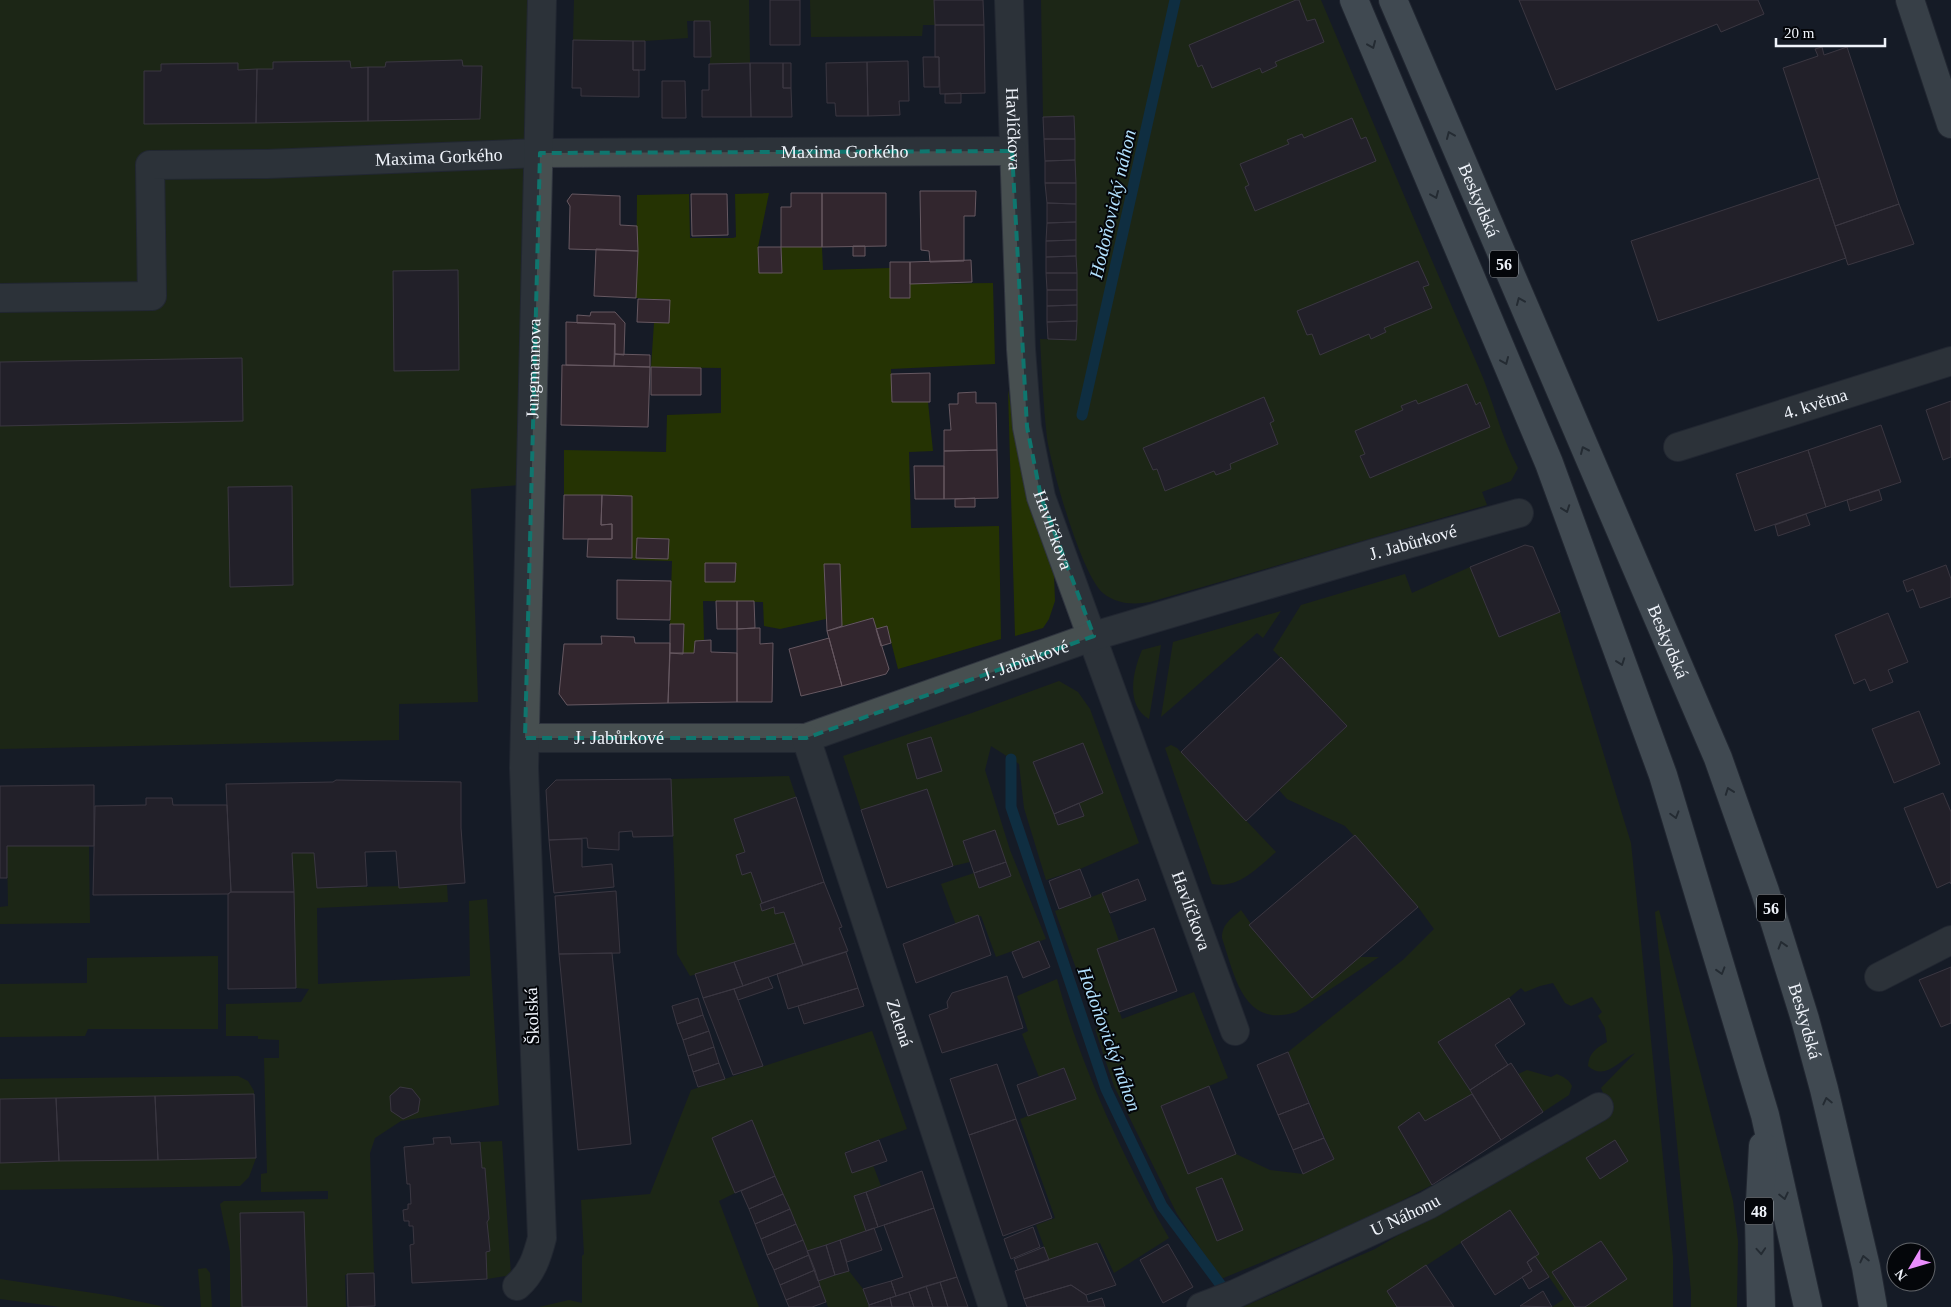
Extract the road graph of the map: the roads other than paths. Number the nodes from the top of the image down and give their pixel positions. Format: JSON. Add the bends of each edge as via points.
{"nodes":[{"id":1,"x":542,"y":0,"type":"edge"},
{"id":2,"x":1009,"y":0,"type":"edge"},
{"id":3,"x":1354,"y":0,"type":"edge"},
{"id":4,"x":1393,"y":0,"type":"edge"},
{"id":5,"x":1910,"y":0,"type":"edge"},
{"id":6,"x":1951,"y":124,"type":"edge"},
{"id":7,"x":1012,"y":151,"type":"junction"},
{"id":8,"x":540,"y":153,"type":"junction"},
{"id":9,"x":0,"y":298,"type":"edge"},
{"id":10,"x":1951,"y":361,"type":"edge"},
{"id":11,"x":1678,"y":447,"type":"dead end"},
{"id":12,"x":1519,"y":513,"type":"dead end"},
{"id":13,"x":1094,"y":636,"type":"junction"},
{"id":14,"x":525,"y":738,"type":"junction"},
{"id":15,"x":806,"y":738,"type":"junction"},
{"id":16,"x":1951,"y":940,"type":"edge"},
{"id":17,"x":1879,"y":977,"type":"dead end"},
{"id":18,"x":1235,"y":1031,"type":"dead end"},
{"id":19,"x":1599,"y":1106,"type":"dead end"},
{"id":20,"x":1765,"y":1115,"type":"junction"},
{"id":21,"x":517,"y":1286,"type":"dead end"},
{"id":22,"x":1217,"y":1301,"type":"edge"},
{"id":23,"x":993,"y":1307,"type":"edge"},
{"id":24,"x":1762,"y":1307,"type":"edge"},
{"id":25,"x":1808,"y":1307,"type":"edge"},
{"id":26,"x":1873,"y":1307,"type":"edge"}],
"edges":[{"from":1,"to":8,"type":"street","name":"Jungmannova"},
{"from":2,"to":7,"type":"street","name":"Havlíčkova"},
{"from":3,"to":20,"type":"main road","name":"Beskydská","number":"56","one_way":true,"via":[[1559,491],[1663,775]]},
{"from":26,"to":4,"type":"main road","name":"Beskydská","number":"56","one_way":true,"via":[[1805,1019],[1766,891],[1718,758],[1535,338]]},
{"from":5,"to":6,"type":"street"},
{"from":7,"to":8,"type":"street","name":"Maxima Gorkého"},
{"from":7,"to":13,"type":"street","name":"Havlíčkova","via":[[1027,427],[1041,497]]},
{"from":8,"to":9,"type":"street","name":"Maxima Gorkého","via":[[267,164],[150,165],[152,296]]},
{"from":8,"to":14,"type":"street","name":"Jungmannova"},
{"from":10,"to":11,"type":"street","name":"4. května"},
{"from":12,"to":13,"type":"street","name":"J. Jabůrkové"},
{"from":13,"to":15,"type":"street","name":"J. Jabůrkové"},
{"from":13,"to":18,"type":"street","name":"Havlíčkova","via":[[1122,724]]},
{"from":14,"to":15,"type":"street","name":"J. Jabůrkové"},
{"from":14,"to":21,"type":"street","name":"Školská","via":[[527,890],[542,1238],[536,1260],[527,1277]]},
{"from":15,"to":23,"type":"street","name":"Zelená"},
{"from":16,"to":17,"type":"street"},
{"from":19,"to":22,"type":"street","name":"U Náhonu","via":[[1428,1205]]},
{"from":20,"to":24,"type":"main road","number":"48","one_way":true,"via":[[1758,1220]]},
{"from":20,"to":25,"type":"main road","name":"Beskydská","number":"56","one_way":true}]}
